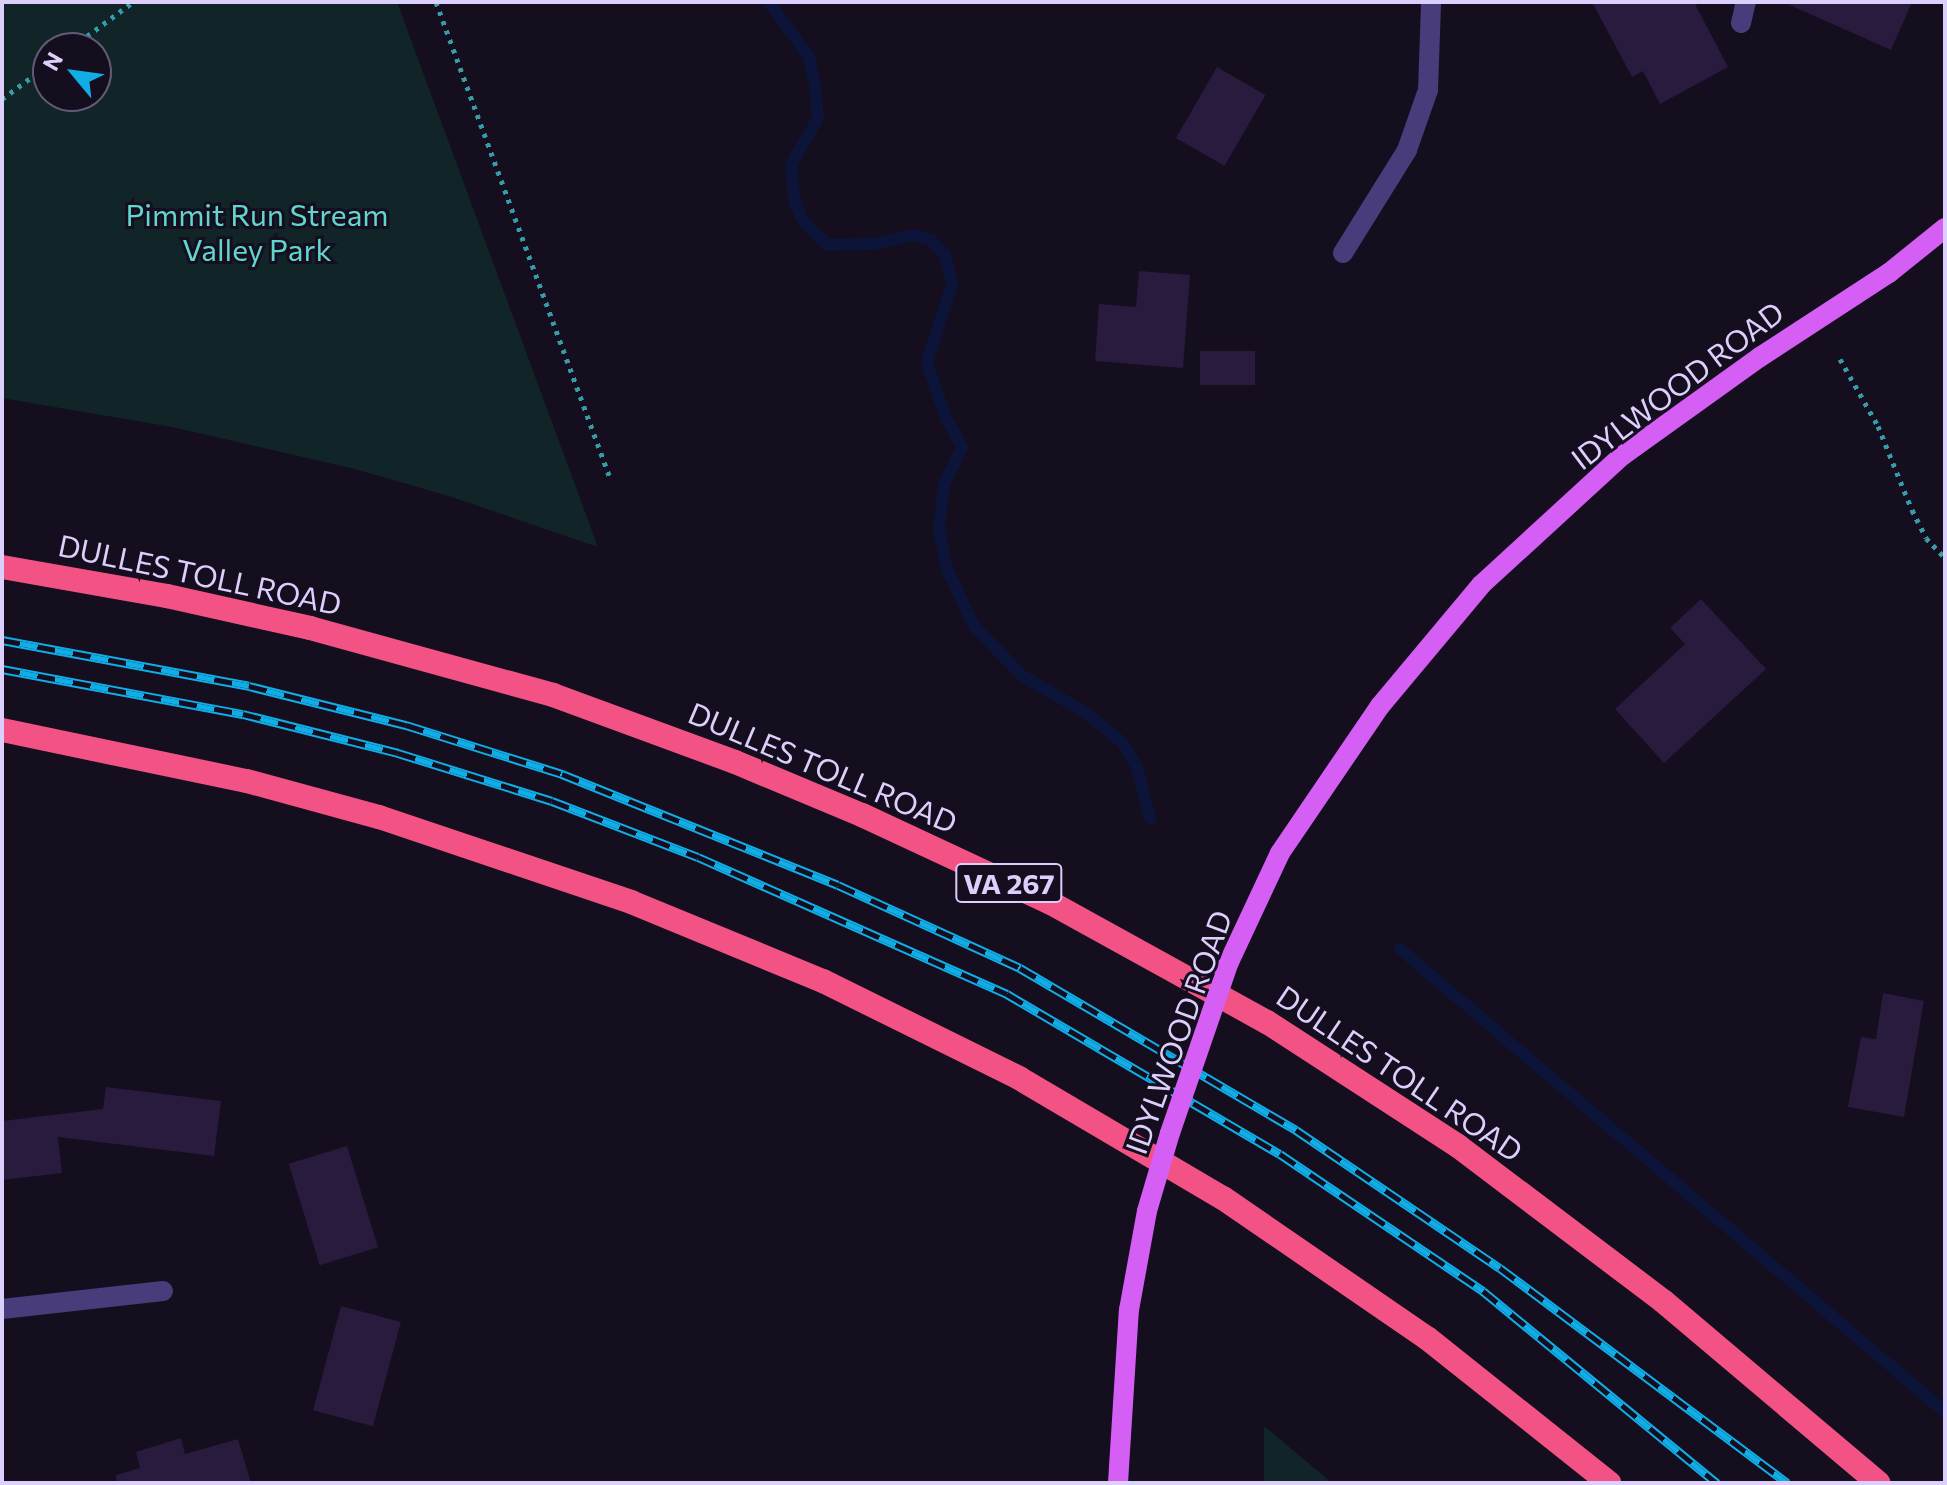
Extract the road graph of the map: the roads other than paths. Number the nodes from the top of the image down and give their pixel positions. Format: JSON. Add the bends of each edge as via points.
{"nodes":[{"id":1,"x":1431,"y":2,"type":"edge"},
{"id":2,"x":1746,"y":2,"type":"edge"},
{"id":3,"x":1741,"y":23,"type":"dead end"},
{"id":4,"x":1945,"y":228,"type":"edge"},
{"id":5,"x":1343,"y":253,"type":"dead end"},
{"id":6,"x":2,"y":567,"type":"edge"},
{"id":7,"x":2,"y":730,"type":"edge"},
{"id":8,"x":163,"y":1291,"type":"dead end"},
{"id":9,"x":2,"y":1309,"type":"edge"},
{"id":10,"x":1118,"y":1483,"type":"edge"},
{"id":11,"x":1609,"y":1483,"type":"edge"},
{"id":12,"x":1878,"y":1483,"type":"edge"}],
"edges":[{"from":1,"to":5,"type":"street","via":[[1428,90],[1407,150]]},
{"from":2,"to":3,"type":"street"},
{"from":4,"to":10,"type":"main road","name":"IDYLWOOD ROAD","bridge":true,"via":[[1889,273],[1622,456],[1481,585],[1380,706],[1280,853],[1229,962],[1147,1211],[1129,1310]]},
{"from":6,"to":12,"type":"highway","name":"DULLES TOLL ROAD","number":"VA 267","via":[[154,593],[310,628],[553,695],[862,815],[1051,903],[1267,1022],[1413,1115],[1663,1301]]},
{"from":7,"to":11,"type":"highway","via":[[247,781],[379,817],[590,887],[823,981],[1019,1078],[1223,1198],[1427,1338]]},
{"from":8,"to":9,"type":"street"}]}
